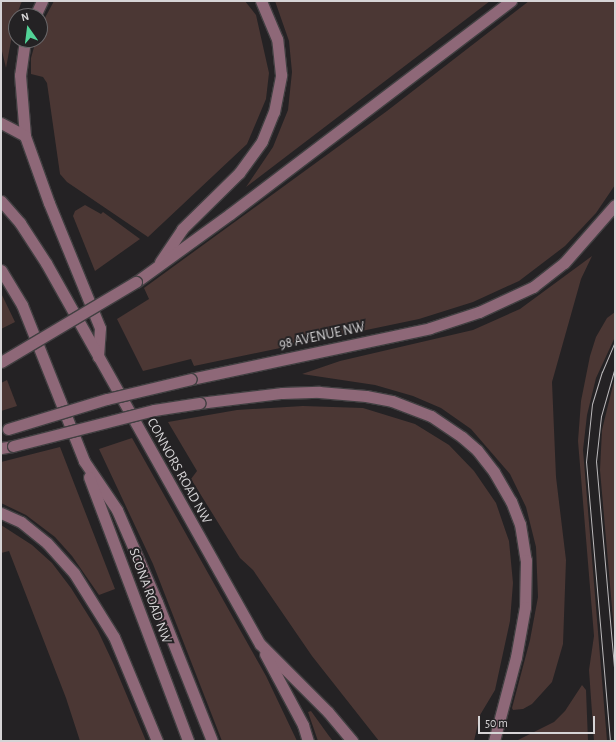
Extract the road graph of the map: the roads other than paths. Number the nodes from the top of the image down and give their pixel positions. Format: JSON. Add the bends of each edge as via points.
{"nodes":[{"id":1,"x":261,"y":1,"type":"edge"},
{"id":2,"x":511,"y":1,"type":"edge"},
{"id":3,"x":25,"y":48,"type":"edge"},
{"id":4,"x":1,"y":123,"type":"edge"},
{"id":5,"x":25,"y":136,"type":"junction"},
{"id":6,"x":1,"y":201,"type":"edge"},
{"id":7,"x":615,"y":205,"type":"edge"},
{"id":8,"x":157,"y":268,"type":"junction"},
{"id":9,"x":1,"y":270,"type":"edge"},
{"id":10,"x":98,"y":357,"type":"junction"},
{"id":11,"x":1,"y":362,"type":"edge"},
{"id":12,"x":5,"y":430,"type":"edge"},
{"id":13,"x":1,"y":448,"type":"edge"},
{"id":14,"x":84,"y":461,"type":"junction"},
{"id":15,"x":1,"y":513,"type":"edge"},
{"id":16,"x":260,"y":644,"type":"junction"},
{"id":17,"x":157,"y":741,"type":"edge"},
{"id":18,"x":188,"y":741,"type":"edge"},
{"id":19,"x":212,"y":741,"type":"edge"},
{"id":20,"x":308,"y":741,"type":"edge"},
{"id":21,"x":352,"y":741,"type":"edge"},
{"id":22,"x":494,"y":741,"type":"edge"}],
"edges":[{"from":1,"to":8,"type":"main road","via":[[269,14],[277,39],[281,75],[274,112],[262,141],[240,173],[182,229]]},
{"from":2,"to":8,"type":"main road"},
{"from":3,"to":5,"type":"main road","via":[[20,75]]},
{"from":4,"to":5,"type":"main road"},
{"from":5,"to":10,"type":"main road","via":[[49,203],[100,328]]},
{"from":6,"to":10,"type":"main road","name":"CONNORS ROAD NW","via":[[20,223],[46,263]]},
{"from":7,"to":12,"type":"main road","name":"98 AVENUE NW","bridge":true,"via":[[564,263],[533,287],[479,312],[430,328],[107,399]]},
{"from":8,"to":11,"type":"main road","bridge":true},
{"from":9,"to":14,"type":"main road","via":[[22,306]]},
{"from":10,"to":16,"type":"main road","name":"CONNORS ROAD NW"},
{"from":13,"to":22,"type":"main road","bridge":true,"via":[[154,410],[282,393],[320,392],[366,396],[392,401],[431,416],[476,450],[494,472],[512,501],[520,524],[526,560],[525,607],[516,657]]},
{"from":14,"to":18,"type":"main road","name":"SCONA ROAD NW"},
{"from":14,"to":19,"type":"main road","via":[[117,510],[158,602]]},
{"from":15,"to":17,"type":"main road","via":[[21,522],[47,543],[74,573],[114,637]]},
{"from":16,"to":20,"type":"main road","via":[[303,725]]},
{"from":16,"to":21,"type":"main road","name":"CONNORS ROAD NW","via":[[328,712]]}]}
